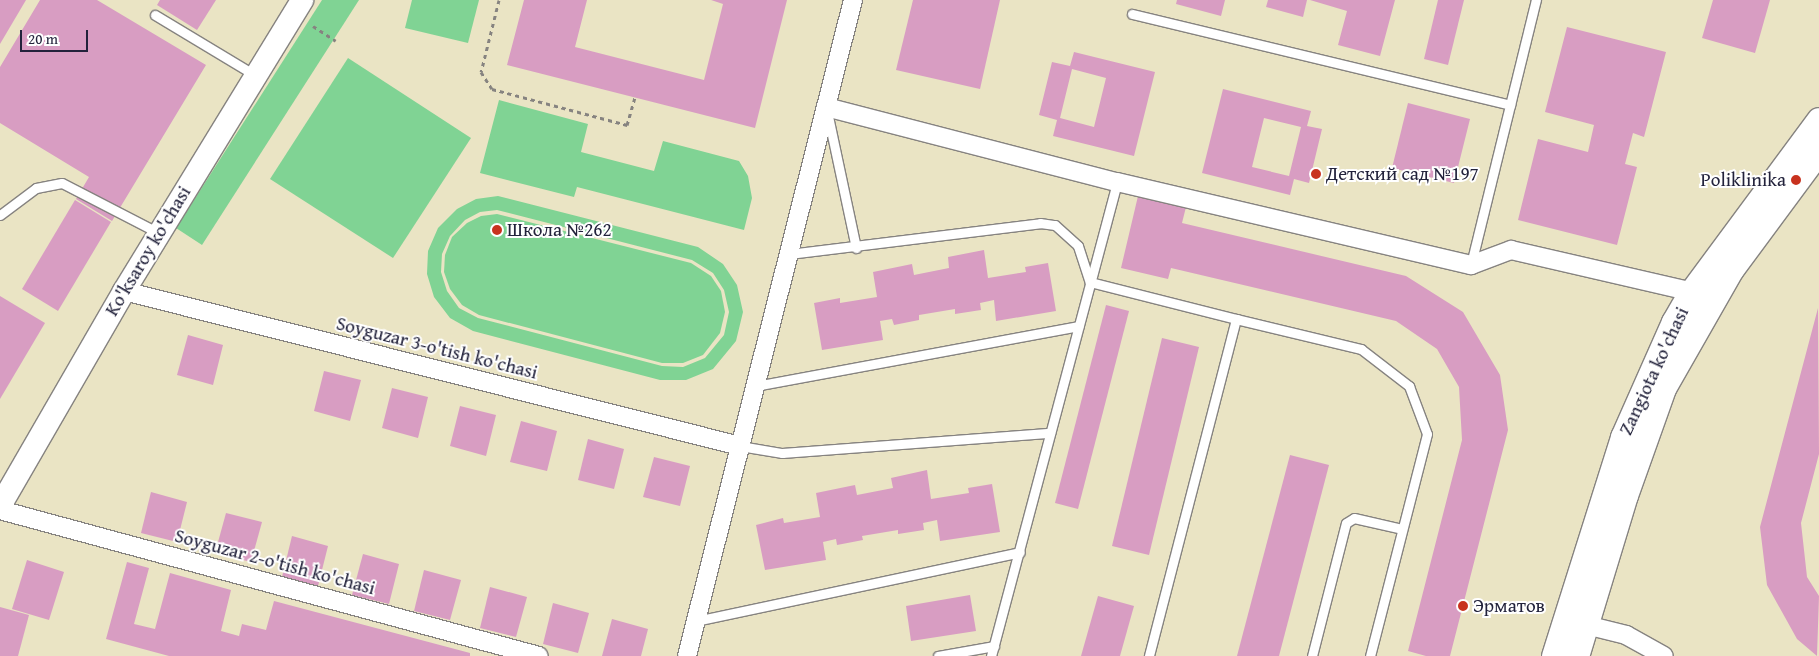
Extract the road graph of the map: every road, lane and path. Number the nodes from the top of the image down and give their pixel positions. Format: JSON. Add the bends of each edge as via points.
{"nodes":[{"id":1,"x":302,"y":0,"type":"edge"},
{"id":2,"x":499,"y":0,"type":"edge"},
{"id":3,"x":853,"y":0,"type":"edge"},
{"id":4,"x":1536,"y":0,"type":"edge"},
{"id":5,"x":1132,"y":14,"type":"dead end"},
{"id":6,"x":155,"y":15,"type":"dead end"},
{"id":7,"x":310,"y":24,"type":"dead end"},
{"id":8,"x":336,"y":41,"type":"dead end"},
{"id":9,"x":256,"y":75,"type":"junction"},
{"id":10,"x":635,"y":97,"type":"dead end"},
{"id":11,"x":1510,"y":105,"type":"junction"},
{"id":12,"x":826,"y":107,"type":"junction"},
{"id":13,"x":1819,"y":120,"type":"edge"},
{"id":14,"x":1819,"y":150,"type":"edge"},
{"id":15,"x":1117,"y":182,"type":"junction"},
{"id":16,"x":0,"y":215,"type":"edge"},
{"id":17,"x":159,"y":234,"type":"junction"},
{"id":18,"x":856,"y":248,"type":"junction"},
{"id":19,"x":788,"y":254,"type":"junction"},
{"id":20,"x":1471,"y":265,"type":"junction"},
{"id":21,"x":1090,"y":282,"type":"junction"},
{"id":22,"x":124,"y":291,"type":"junction"},
{"id":23,"x":1703,"y":294,"type":"junction"},
{"id":24,"x":1236,"y":319,"type":"junction"},
{"id":25,"x":1078,"y":326,"type":"junction"},
{"id":26,"x":755,"y":386,"type":"junction"},
{"id":27,"x":1050,"y":433,"type":"junction"},
{"id":28,"x":740,"y":446,"type":"junction"},
{"id":29,"x":0,"y":506,"type":"edge"},
{"id":30,"x":0,"y":510,"type":"edge"},
{"id":31,"x":1402,"y":529,"type":"junction"},
{"id":32,"x":1020,"y":552,"type":"junction"},
{"id":33,"x":696,"y":621,"type":"junction"},
{"id":34,"x":1575,"y":622,"type":"junction"},
{"id":35,"x":994,"y":646,"type":"junction"},
{"id":36,"x":539,"y":656,"type":"edge"},
{"id":37,"x":687,"y":656,"type":"edge"},
{"id":38,"x":938,"y":656,"type":"edge"},
{"id":39,"x":991,"y":656,"type":"edge"},
{"id":40,"x":1149,"y":656,"type":"edge"},
{"id":41,"x":1312,"y":656,"type":"edge"},
{"id":42,"x":1370,"y":656,"type":"edge"},
{"id":43,"x":1554,"y":656,"type":"edge"},
{"id":44,"x":1576,"y":656,"type":"edge"},
{"id":45,"x":1664,"y":656,"type":"edge"}],
"edges":[{"from":1,"to":9,"type":"street","name":"Ko'ksaroy ko'chasi"},
{"from":2,"to":10,"type":"path","via":[[481,72],[492,89],[627,125]]},
{"from":3,"to":12,"type":"street"},
{"from":4,"to":11,"type":"lane"},
{"from":5,"to":11,"type":"lane"},
{"from":6,"to":9,"type":"lane"},
{"from":7,"to":8,"type":"path"},
{"from":9,"to":17,"type":"street","name":"Ko'ksaroy ko'chasi"},
{"from":11,"to":20,"type":"lane"},
{"from":12,"to":15,"type":"street"},
{"from":12,"to":18,"type":"lane"},
{"from":12,"to":19,"type":"street"},
{"from":13,"to":23,"type":"main road","name":"Zangiota ko'chasi"},
{"from":14,"to":23,"type":"main road","name":"Zangiota ko'chasi"},
{"from":15,"to":20,"type":"street"},
{"from":15,"to":21,"type":"lane"},
{"from":16,"to":17,"type":"lane","via":[[36,188],[62,183]]},
{"from":17,"to":22,"type":"street","name":"Ko'ksaroy ko'chasi"},
{"from":18,"to":19,"type":"lane"},
{"from":18,"to":21,"type":"lane","via":[[1040,223],[1056,225],[1078,246]]},
{"from":19,"to":26,"type":"street"},
{"from":20,"to":23,"type":"street","via":[[1511,250]]},
{"from":21,"to":24,"type":"lane"},
{"from":21,"to":25,"type":"lane"},
{"from":22,"to":28,"type":"street","name":"Soyguzar 3-o'tish ko'chasi"},
{"from":22,"to":29,"type":"street","name":"Ko'ksaroy ko'chasi"},
{"from":23,"to":34,"type":"main road","name":"Zangiota ko'chasi","via":[[1658,353],[1623,437]]},
{"from":24,"to":31,"type":"lane","via":[[1361,349],[1409,386],[1426,434]]},
{"from":24,"to":40,"type":"lane"},
{"from":25,"to":26,"type":"lane"},
{"from":25,"to":27,"type":"lane"},
{"from":26,"to":28,"type":"street"},
{"from":27,"to":28,"type":"lane","via":[[782,453]]},
{"from":27,"to":32,"type":"lane"},
{"from":28,"to":33,"type":"street"},
{"from":30,"to":36,"type":"street","name":"Soyguzar 2-o'tish ko'chasi"},
{"from":31,"to":41,"type":"lane","via":[[1354,518],[1346,523]]},
{"from":31,"to":42,"type":"lane"},
{"from":32,"to":33,"type":"lane"},
{"from":32,"to":35,"type":"lane"},
{"from":33,"to":37,"type":"street"},
{"from":34,"to":43,"type":"main road","name":"Zangiota ko'chasi"},
{"from":34,"to":44,"type":"main road","name":"Zangiota ko'chasi"},
{"from":34,"to":45,"type":"street","via":[[1626,635]]},
{"from":35,"to":38,"type":"lane"},
{"from":35,"to":39,"type":"lane"}]}
